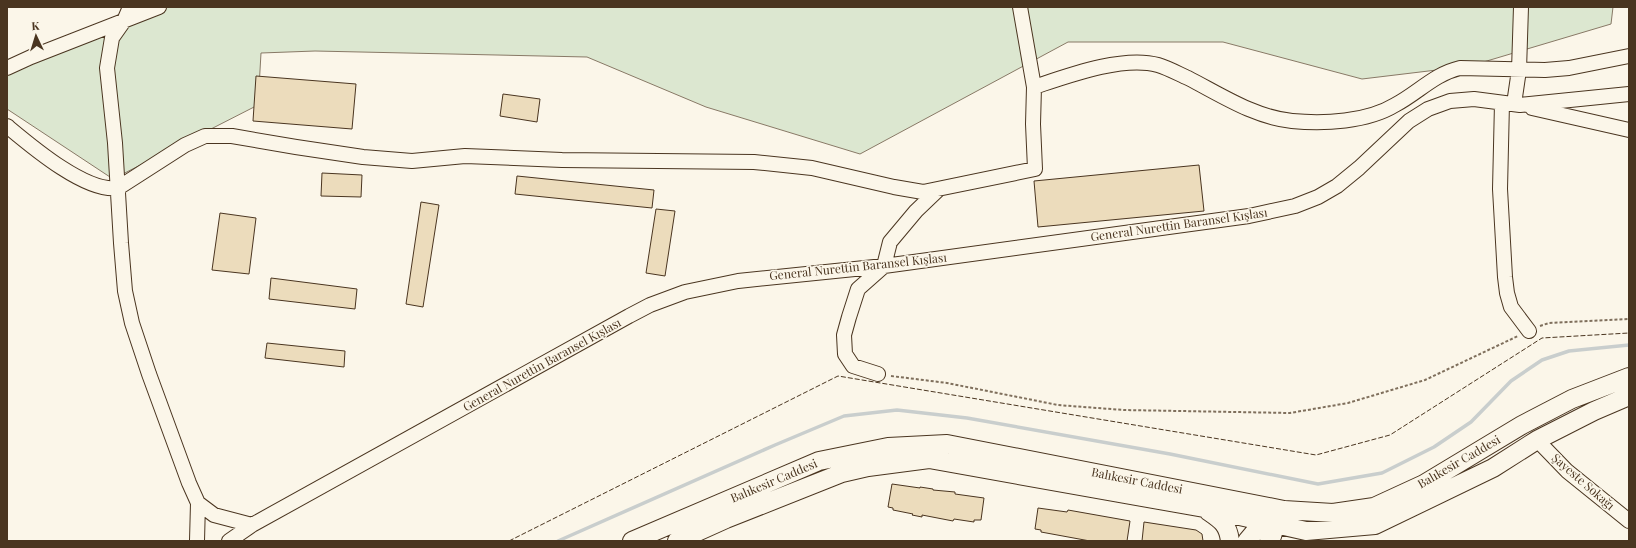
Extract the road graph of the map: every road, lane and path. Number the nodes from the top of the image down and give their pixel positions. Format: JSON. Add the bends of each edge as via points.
{"nodes":[{"id":1,"x":130,"y":7,"type":"edge"},
{"id":2,"x":159,"y":7,"type":"edge"},
{"id":3,"x":1020,"y":7,"type":"edge"},
{"id":4,"x":1521,"y":7,"type":"edge"},
{"id":5,"x":124,"y":21,"type":"junction"},
{"id":6,"x":1629,"y":56,"type":"edge"},
{"id":7,"x":7,"y":68,"type":"edge"},
{"id":8,"x":1519,"y":70,"type":"junction"},
{"id":9,"x":1034,"y":87,"type":"junction"},
{"id":10,"x":1629,"y":94,"type":"edge"},
{"id":11,"x":1512,"y":104,"type":"junction"},
{"id":12,"x":7,"y":126,"type":"edge"},
{"id":13,"x":1629,"y":130,"type":"edge"},
{"id":14,"x":118,"y":188,"type":"junction"},
{"id":15,"x":939,"y":189,"type":"junction"},
{"id":16,"x":884,"y":266,"type":"junction"},
{"id":17,"x":1629,"y":319,"type":"edge"},
{"id":18,"x":1528,"y":331,"type":"junction"},
{"id":19,"x":878,"y":374,"type":"joint"},
{"id":20,"x":1629,"y":377,"type":"edge"},
{"id":21,"x":1629,"y":396,"type":"edge"},
{"id":22,"x":1537,"y":440,"type":"junction"},
{"id":23,"x":198,"y":503,"type":"junction"},
{"id":24,"x":1204,"y":508,"type":"junction"},
{"id":25,"x":1268,"y":516,"type":"junction"},
{"id":26,"x":1629,"y":521,"type":"edge"},
{"id":27,"x":252,"y":525,"type":"junction"},
{"id":28,"x":1375,"y":525,"type":"junction"},
{"id":29,"x":198,"y":541,"type":"edge"},
{"id":30,"x":229,"y":541,"type":"edge"},
{"id":31,"x":632,"y":541,"type":"edge"},
{"id":32,"x":677,"y":541,"type":"edge"},
{"id":33,"x":1230,"y":541,"type":"edge"},
{"id":34,"x":1247,"y":541,"type":"edge"},
{"id":35,"x":1269,"y":541,"type":"edge"},
{"id":36,"x":1340,"y":541,"type":"edge"}],
"edges":[{"from":1,"to":5,"type":"street"},
{"from":2,"to":5,"type":"street"},
{"from":3,"to":9,"type":"street"},
{"from":4,"to":8,"type":"street"},
{"from":5,"to":7,"type":"street"},
{"from":5,"to":14,"type":"street","via":[[112,38],[107,68]]},
{"from":6,"to":8,"type":"street","via":[[1569,68]]},
{"from":8,"to":9,"type":"street","via":[[1460,68],[1448,71],[1380,113],[1362,118],[1324,121],[1292,121],[1248,110],[1158,64],[1138,62],[1092,69]]},
{"from":8,"to":11,"type":"street"},
{"from":9,"to":15,"type":"street","via":[[1035,169]]},
{"from":10,"to":11,"type":"street","name":"General Nurettin Baransel Kışlası"},
{"from":11,"to":13,"type":"street","name":"General Nurettin Baransel Kışlası"},
{"from":11,"to":16,"type":"street","name":"General Nurettin Baransel Kışlası","via":[[1474,99],[1450,101],[1428,109],[1409,121],[1337,186],[1295,206],[1220,221]]},
{"from":11,"to":18,"type":"street","via":[[1500,189],[1505,277],[1512,306]]},
{"from":12,"to":14,"type":"street","via":[[42,156],[68,172],[93,185],[109,189]]},
{"from":14,"to":15,"type":"street","via":[[184,145],[205,136],[232,136],[355,156],[412,161],[465,156],[754,162],[812,168],[909,190],[923,192]]},
{"from":14,"to":23,"type":"street","via":[[125,291],[132,323]]},
{"from":15,"to":16,"type":"street","via":[[890,242]]},
{"from":16,"to":19,"type":"street","via":[[858,290],[844,335],[845,354],[853,366]]},
{"from":16,"to":27,"type":"street","name":"General Nurettin Baransel Kışlası","via":[[738,281],[668,298],[629,316]]},
{"from":17,"to":18,"type":"path","via":[[1549,323]]},
{"from":18,"to":19,"type":"path","via":[[1425,380],[1348,403],[1290,414],[1132,410],[1058,405],[947,383]]},
{"from":20,"to":25,"type":"main road","name":"Balıkesir Caddesi","via":[[1572,399],[1522,425],[1424,484],[1374,507],[1333,513],[1284,510]]},
{"from":21,"to":22,"type":"main road","name":"Balıkesir Caddesi"},
{"from":22,"to":26,"type":"street","name":"Şayeste Sokağı","via":[[1567,471]]},
{"from":22,"to":28,"type":"main road","name":"Balıkesir Caddesi","via":[[1493,468]]},
{"from":23,"to":27,"type":"street","via":[[214,515]]},
{"from":23,"to":29,"type":"street"},
{"from":24,"to":25,"type":"main road","name":"Balıkesir Caddesi"},
{"from":24,"to":32,"type":"main road","name":"Balıkesir Caddesi","via":[[929,459],[842,473]]},
{"from":24,"to":33,"type":"main road","via":[[1222,521],[1229,531]]},
{"from":25,"to":28,"type":"main road","name":"Balıkesir Caddesi","via":[[1306,530]]},
{"from":25,"to":31,"type":"main road","name":"Balıkesir Caddesi","via":[[947,444],[888,447],[819,461]]},
{"from":25,"to":34,"type":"main road"},
{"from":25,"to":35,"type":"main road","via":[[1271,538]]},
{"from":27,"to":30,"type":"street","name":"General Nurettin Baransel Kışlası"},
{"from":28,"to":36,"type":"main road"}]}
